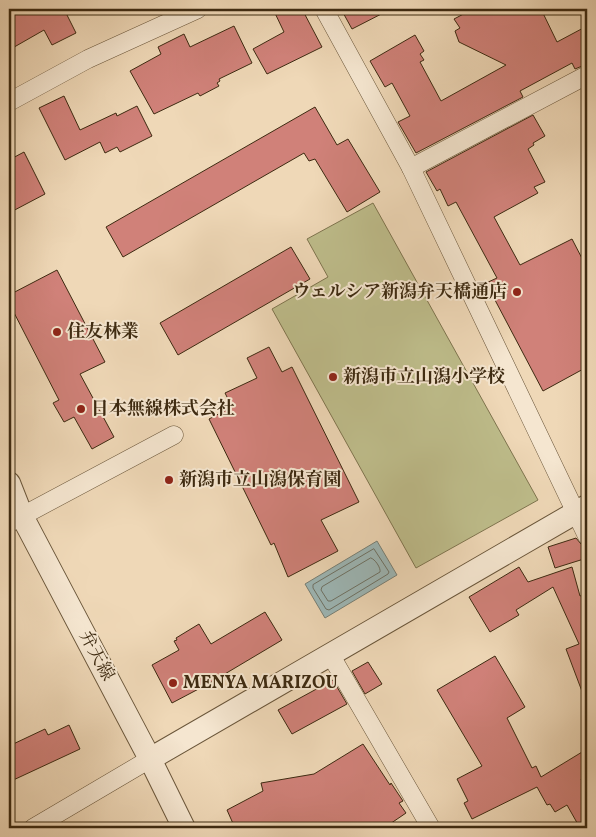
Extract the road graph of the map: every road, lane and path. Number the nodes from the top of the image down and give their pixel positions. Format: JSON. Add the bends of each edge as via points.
{"nodes":[{"id":1,"x":198,"y":9,"type":"edge"},
{"id":2,"x":324,"y":9,"type":"edge"},
{"id":3,"x":587,"y":76,"type":"edge"},
{"id":4,"x":9,"y":102,"type":"edge"},
{"id":5,"x":411,"y":168,"type":"junction"},
{"id":6,"x":174,"y":435,"type":"dead end"},
{"id":7,"x":9,"y":482,"type":"edge"},
{"id":8,"x":582,"y":510,"type":"edge"},
{"id":9,"x":15,"y":520,"type":"edge"},
{"id":10,"x":587,"y":536,"type":"edge"},
{"id":11,"x":330,"y":654,"type":"junction"},
{"id":12,"x":150,"y":759,"type":"junction"},
{"id":13,"x":33,"y":828,"type":"edge"},
{"id":14,"x":184,"y":828,"type":"edge"},
{"id":15,"x":430,"y":828,"type":"edge"}],
"edges":[{"from":1,"to":4,"type":"street","via":[[88,59]]},
{"from":2,"to":5,"type":"street"},
{"from":3,"to":5,"type":"street"},
{"from":5,"to":8,"type":"street"},
{"from":6,"to":9,"type":"street"},
{"from":7,"to":9,"type":"street","name":"弁天線"},
{"from":8,"to":10,"type":"street"},
{"from":8,"to":11,"type":"street"},
{"from":9,"to":12,"type":"street","name":"弁天線"},
{"from":11,"to":12,"type":"street"},
{"from":11,"to":15,"type":"street"},
{"from":12,"to":13,"type":"street"},
{"from":12,"to":14,"type":"street","name":"弁天線"}]}
